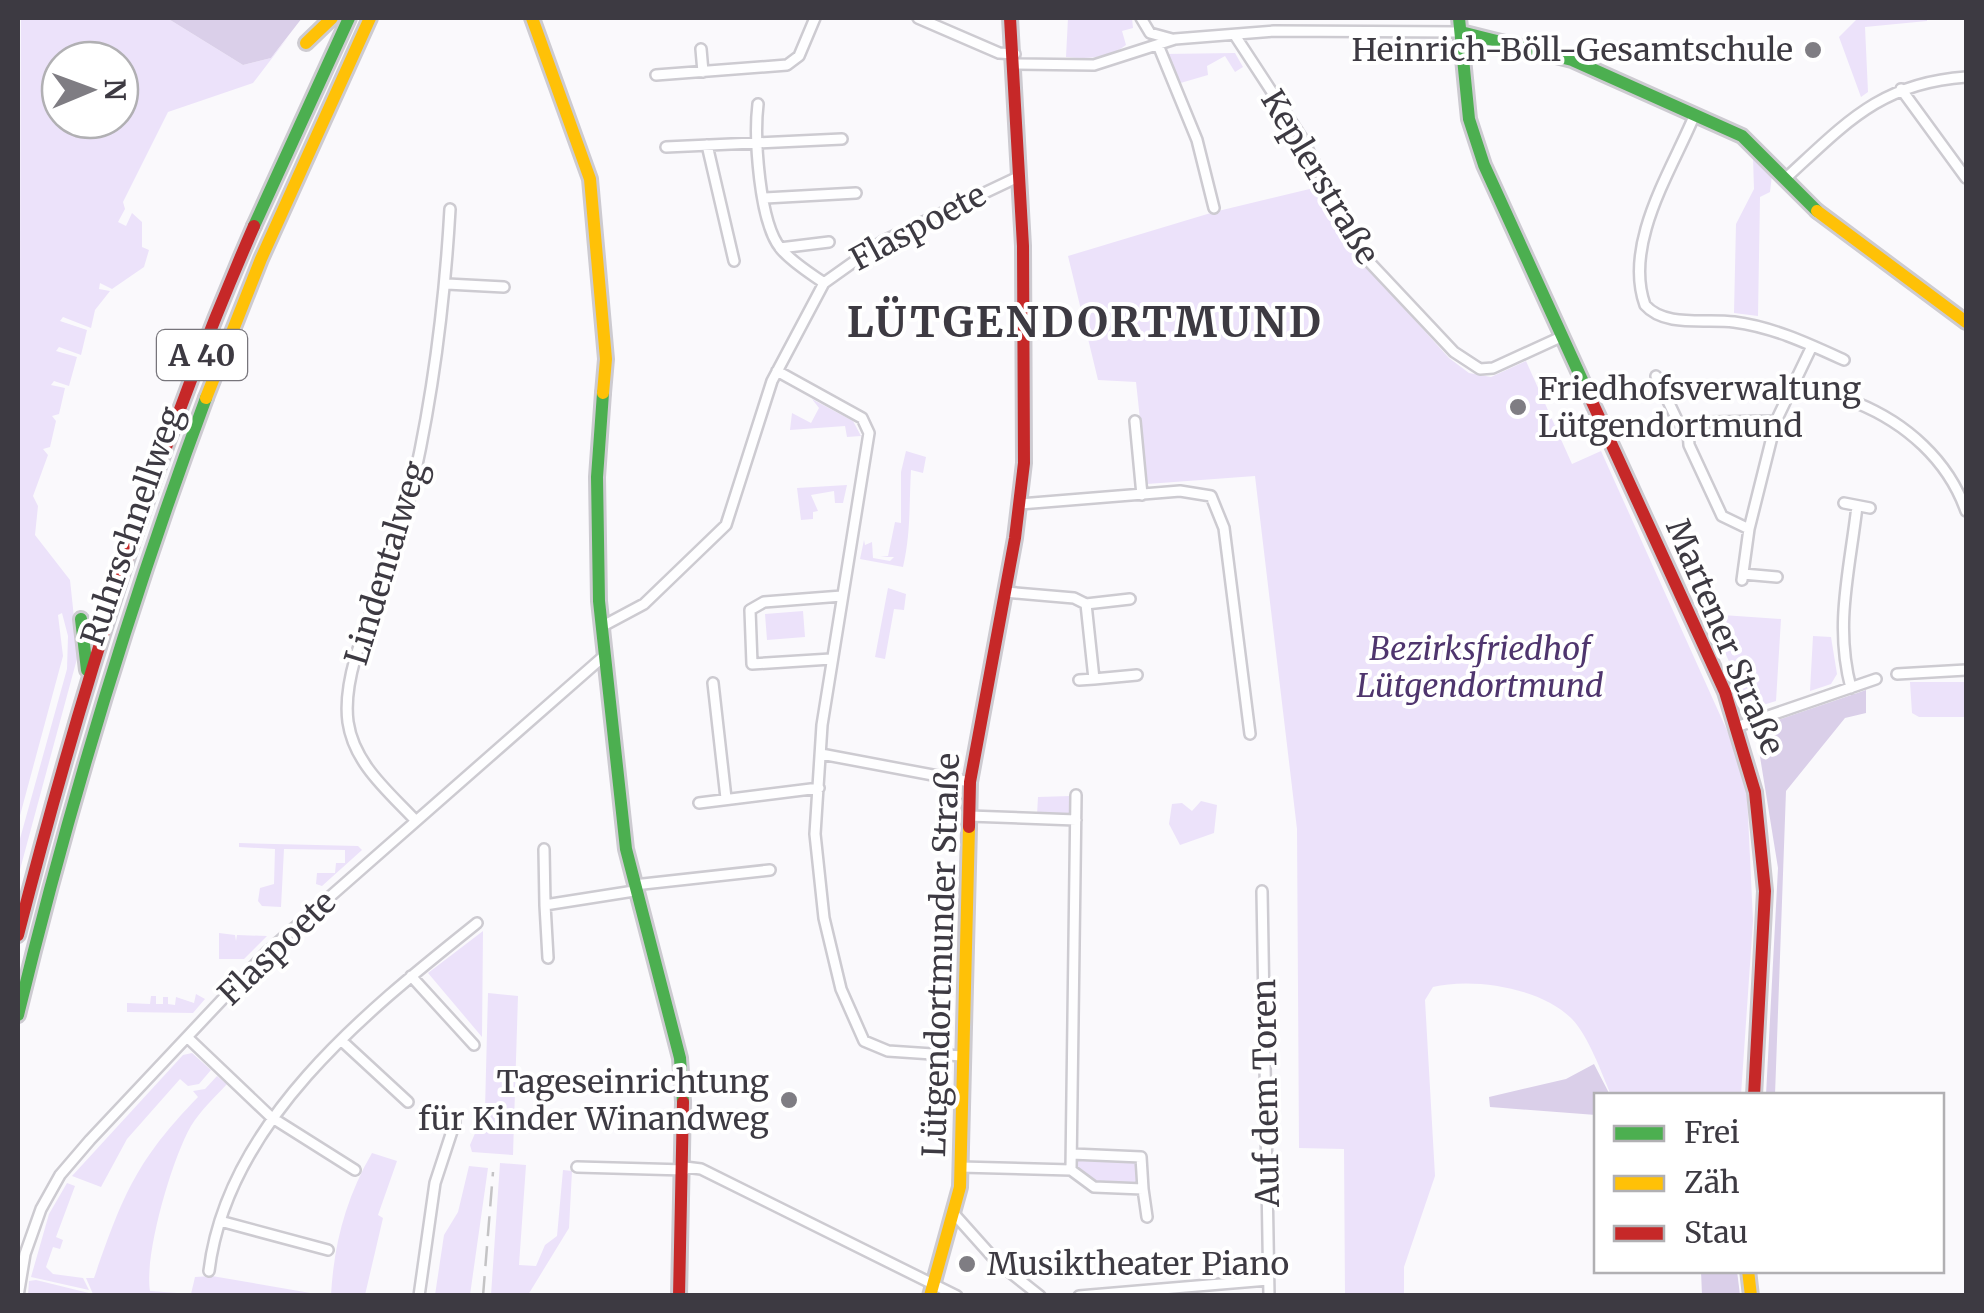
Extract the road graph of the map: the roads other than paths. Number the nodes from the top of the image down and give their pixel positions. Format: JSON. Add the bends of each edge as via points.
{"nodes":[{"id":1,"x":332,"y":18,"type":"edge"},
{"id":2,"x":350,"y":18,"type":"edge"},
{"id":3,"x":370,"y":18,"type":"edge"},
{"id":4,"x":532,"y":18,"type":"edge"},
{"id":5,"x":815,"y":18,"type":"edge"},
{"id":6,"x":918,"y":18,"type":"edge"},
{"id":7,"x":1010,"y":18,"type":"edge"},
{"id":8,"x":1280,"y":18,"type":"edge"},
{"id":9,"x":1142,"y":22,"type":"edge"},
{"id":10,"x":1460,"y":25,"type":"edge"},
{"id":11,"x":1274,"y":31,"type":"junction"},
{"id":12,"x":1236,"y":37,"type":"junction"},
{"id":13,"x":1174,"y":40,"type":"junction"},
{"id":14,"x":306,"y":43,"type":"dead end"},
{"id":15,"x":1158,"y":44,"type":"junction"},
{"id":16,"x":702,"y":49,"type":"dead end"},
{"id":17,"x":1124,"y":56,"type":"junction"},
{"id":18,"x":1016,"y":59,"type":"junction"},
{"id":19,"x":703,"y":72,"type":"junction"},
{"id":20,"x":656,"y":75,"type":"dead end"},
{"id":21,"x":1966,"y":77,"type":"edge"},
{"id":22,"x":1902,"y":89,"type":"junction"},
{"id":23,"x":758,"y":104,"type":"dead end"},
{"id":24,"x":1695,"y":114,"type":"junction"},
{"id":25,"x":842,"y":139,"type":"dead end"},
{"id":26,"x":756,"y":142,"type":"junction"},
{"id":27,"x":707,"y":145,"type":"junction"},
{"id":28,"x":666,"y":147,"type":"dead end"},
{"id":29,"x":1020,"y":176,"type":"junction"},
{"id":30,"x":1787,"y":176,"type":"junction"},
{"id":31,"x":1966,"y":178,"type":"edge"},
{"id":32,"x":856,"y":194,"type":"dead end"},
{"id":33,"x":765,"y":198,"type":"junction"},
{"id":34,"x":1214,"y":208,"type":"dead end"},
{"id":35,"x":450,"y":209,"type":"dead end"},
{"id":36,"x":829,"y":242,"type":"dead end"},
{"id":37,"x":780,"y":248,"type":"junction"},
{"id":38,"x":734,"y":261,"type":"dead end"},
{"id":39,"x":447,"y":284,"type":"junction"},
{"id":40,"x":824,"y":284,"type":"junction"},
{"id":41,"x":504,"y":287,"type":"dead end"},
{"id":42,"x":1966,"y":322,"type":"edge"},
{"id":43,"x":1564,"y":336,"type":"junction"},
{"id":44,"x":1812,"y":346,"type":"junction"},
{"id":45,"x":1844,"y":360,"type":"dead end"},
{"id":46,"x":777,"y":371,"type":"junction"},
{"id":47,"x":1656,"y":376,"type":"dead end"},
{"id":48,"x":1857,"y":403,"type":"dead end"},
{"id":49,"x":1135,"y":421,"type":"dead end"},
{"id":50,"x":1776,"y":422,"type":"junction"},
{"id":51,"x":1688,"y":431,"type":"junction"},
{"id":52,"x":1142,"y":495,"type":"junction"},
{"id":53,"x":1020,"y":504,"type":"junction"},
{"id":54,"x":1844,"y":504,"type":"dead end"},
{"id":55,"x":1857,"y":506,"type":"junction"},
{"id":56,"x":1870,"y":508,"type":"dead end"},
{"id":57,"x":1966,"y":511,"type":"edge"},
{"id":58,"x":1749,"y":529,"type":"junction"},
{"id":59,"x":1778,"y":577,"type":"dead end"},
{"id":60,"x":1005,"y":592,"type":"junction"},
{"id":61,"x":842,"y":596,"type":"junction"},
{"id":62,"x":1130,"y":600,"type":"dead end"},
{"id":63,"x":1086,"y":604,"type":"junction"},
{"id":64,"x":81,"y":620,"type":"dead end"},
{"id":65,"x":601,"y":627,"type":"junction"},
{"id":66,"x":604,"y":656,"type":"junction"},
{"id":67,"x":831,"y":658,"type":"junction"},
{"id":68,"x":1966,"y":670,"type":"edge"},
{"id":69,"x":1897,"y":674,"type":"dead end"},
{"id":70,"x":1136,"y":675,"type":"dead end"},
{"id":71,"x":1094,"y":679,"type":"junction"},
{"id":72,"x":1876,"y":679,"type":"dead end"},
{"id":73,"x":1079,"y":680,"type":"dead end"},
{"id":74,"x":714,"y":683,"type":"dead end"},
{"id":75,"x":1851,"y":688,"type":"junction"},
{"id":76,"x":82,"y":702,"type":"junction"},
{"id":77,"x":1740,"y":726,"type":"junction"},
{"id":78,"x":1250,"y":734,"type":"dead end"},
{"id":79,"x":820,"y":754,"type":"junction"},
{"id":80,"x":970,"y":782,"type":"junction"},
{"id":81,"x":819,"y":788,"type":"junction"},
{"id":82,"x":1076,"y":795,"type":"dead end"},
{"id":83,"x":726,"y":798,"type":"junction"},
{"id":84,"x":699,"y":803,"type":"dead end"},
{"id":85,"x":969,"y":816,"type":"junction"},
{"id":86,"x":1076,"y":820,"type":"junction"},
{"id":87,"x":416,"y":822,"type":"junction"},
{"id":88,"x":544,"y":849,"type":"dead end"},
{"id":89,"x":770,"y":870,"type":"dead end"},
{"id":90,"x":634,"y":888,"type":"junction"},
{"id":91,"x":1262,"y":890,"type":"dead end"},
{"id":92,"x":545,"y":905,"type":"junction"},
{"id":93,"x":477,"y":923,"type":"dead end"},
{"id":94,"x":18,"y":935,"type":"edge"},
{"id":95,"x":548,"y":958,"type":"dead end"},
{"id":96,"x":411,"y":976,"type":"junction"},
{"id":97,"x":18,"y":1015,"type":"edge"},
{"id":98,"x":187,"y":1037,"type":"junction"},
{"id":99,"x":343,"y":1042,"type":"junction"},
{"id":100,"x":474,"y":1045,"type":"dead end"},
{"id":101,"x":962,"y":1056,"type":"junction"},
{"id":102,"x":1754,"y":1093,"type":"edge"},
{"id":103,"x":408,"y":1102,"type":"dead end"},
{"id":104,"x":272,"y":1116,"type":"junction"},
{"id":105,"x":455,"y":1122,"type":"dead end"},
{"id":106,"x":1072,"y":1154,"type":"junction"},
{"id":107,"x":578,"y":1166,"type":"dead end"},
{"id":108,"x":960,"y":1167,"type":"junction"},
{"id":109,"x":685,"y":1169,"type":"junction"},
{"id":110,"x":355,"y":1170,"type":"dead end"},
{"id":111,"x":1071,"y":1170,"type":"junction"},
{"id":112,"x":1143,"y":1189,"type":"junction"},
{"id":113,"x":956,"y":1215,"type":"junction"},
{"id":114,"x":1147,"y":1217,"type":"dead end"},
{"id":115,"x":220,"y":1221,"type":"junction"},
{"id":116,"x":328,"y":1250,"type":"dead end"},
{"id":117,"x":209,"y":1271,"type":"dead end"},
{"id":118,"x":1018,"y":1280,"type":"junction"},
{"id":119,"x":1268,"y":1280,"type":"junction"},
{"id":120,"x":1184,"y":1290,"type":"edge"},
{"id":121,"x":931,"y":1291,"type":"edge"},
{"id":122,"x":18,"y":1293,"type":"edge"},
{"id":123,"x":418,"y":1296,"type":"edge"},
{"id":124,"x":679,"y":1296,"type":"edge"},
{"id":125,"x":958,"y":1296,"type":"edge"},
{"id":126,"x":1021,"y":1296,"type":"edge"},
{"id":127,"x":1040,"y":1296,"type":"edge"},
{"id":128,"x":1079,"y":1296,"type":"edge"},
{"id":129,"x":1268,"y":1296,"type":"edge"}],
"edges":[{"from":1,"to":14,"type":"main road"},
{"from":2,"to":76,"type":"main road","name":"Ruhrschnellweg","number":"A 40","via":[[190,384]]},
{"from":3,"to":97,"type":"main road","name":"Ruhrschnellweg","number":"A 40","via":[[246,298],[156,536],[82,768]]},
{"from":4,"to":65,"type":"main road","via":[[590,179],[606,358],[597,476]]},
{"from":5,"to":19,"type":"street","via":[[799,56],[787,65]]},
{"from":6,"to":18,"type":"street"},
{"from":7,"to":18,"type":"main road","name":"Lütgendortmunder Straße"},
{"from":8,"to":11,"type":"street"},
{"from":9,"to":13,"type":"street"},
{"from":9,"to":17,"type":"street","via":[[1140,44]]},
{"from":10,"to":11,"type":"street"},
{"from":10,"to":24,"type":"main road","via":[[1572,60]]},
{"from":10,"to":43,"type":"main road","name":"Martener Straße","via":[[1473,136]]},
{"from":11,"to":12,"type":"street"},
{"from":12,"to":13,"type":"street"},
{"from":12,"to":43,"type":"street","name":"Keplerstraße","via":[[1307,148],[1360,251],[1454,352],[1480,370]]},
{"from":13,"to":15,"type":"street"},
{"from":15,"to":17,"type":"street"},
{"from":15,"to":34,"type":"street"},
{"from":16,"to":19,"type":"street"},
{"from":17,"to":18,"type":"street","via":[[1094,65]]},
{"from":18,"to":29,"type":"main road","name":"Lütgendortmunder Straße"},
{"from":19,"to":20,"type":"street"},
{"from":21,"to":22,"type":"street"},
{"from":22,"to":30,"type":"street","via":[[1858,111]]},
{"from":22,"to":31,"type":"street"},
{"from":23,"to":26,"type":"street"},
{"from":24,"to":30,"type":"main road","via":[[1742,136]]},
{"from":24,"to":44,"type":"street","via":[[1642,246],[1645,305],[1670,319],[1752,325]]},
{"from":25,"to":26,"type":"street"},
{"from":26,"to":27,"type":"street"},
{"from":26,"to":33,"type":"street"},
{"from":27,"to":28,"type":"street"},
{"from":27,"to":38,"type":"street"},
{"from":29,"to":40,"type":"street","name":"Flaspoete","via":[[883,240]]},
{"from":29,"to":53,"type":"main road","name":"Lütgendortmunder Straße"},
{"from":30,"to":42,"type":"main road","via":[[1826,220]]},
{"from":32,"to":33,"type":"street"},
{"from":33,"to":37,"type":"street"},
{"from":35,"to":39,"type":"street","name":"Lindentalweg"},
{"from":36,"to":37,"type":"street"},
{"from":37,"to":40,"type":"street"},
{"from":39,"to":41,"type":"street"},
{"from":39,"to":87,"type":"street","name":"Lindentalweg","via":[[402,530],[348,703],[359,756]]},
{"from":40,"to":46,"type":"street","name":"Flaspoete"},
{"from":43,"to":77,"type":"main road","name":"Martener Straße"},
{"from":44,"to":45,"type":"street"},
{"from":44,"to":50,"type":"street"},
{"from":46,"to":61,"type":"street","via":[[867,425],[869,447]]},
{"from":46,"to":65,"type":"street","name":"Flaspoete","via":[[726,525],[644,604]]},
{"from":47,"to":51,"type":"street"},
{"from":48,"to":57,"type":"street","via":[[1890,417],[1918,440],[1948,474]]},
{"from":49,"to":52,"type":"street"},
{"from":50,"to":51,"type":"street","via":[[1707,422]]},
{"from":50,"to":58,"type":"street"},
{"from":51,"to":58,"type":"street","via":[[1722,516]]},
{"from":52,"to":53,"type":"street"},
{"from":52,"to":78,"type":"street","via":[[1197,491],[1218,504]]},
{"from":53,"to":60,"type":"main road","name":"Lütgendortmunder Straße"},
{"from":54,"to":55,"type":"street"},
{"from":55,"to":56,"type":"street"},
{"from":55,"to":75,"type":"street","via":[[1842,606]]},
{"from":58,"to":59,"type":"street","via":[[1743,577]]},
{"from":60,"to":63,"type":"street"},
{"from":60,"to":80,"type":"main road","name":"Lütgendortmunder Straße"},
{"from":61,"to":67,"type":"street"},
{"from":61,"to":67,"type":"street","via":[[764,602],[750,610],[752,664]]},
{"from":62,"to":63,"type":"street"},
{"from":63,"to":71,"type":"street"},
{"from":64,"to":76,"type":"main road","via":[[88,658]]},
{"from":65,"to":66,"type":"main road"},
{"from":66,"to":87,"type":"street","name":"Flaspoete"},
{"from":66,"to":90,"type":"main road"},
{"from":67,"to":79,"type":"street"},
{"from":68,"to":69,"type":"street"},
{"from":70,"to":71,"type":"street"},
{"from":71,"to":73,"type":"street"},
{"from":72,"to":75,"type":"street"},
{"from":74,"to":83,"type":"street"},
{"from":75,"to":77,"type":"street"},
{"from":76,"to":94,"type":"main road","name":"Ruhrschnellweg","number":"A 40"},
{"from":77,"to":102,"type":"main road","name":"Martener Straße","via":[[1760,804],[1767,873]]},
{"from":79,"to":80,"type":"street"},
{"from":79,"to":81,"type":"street"},
{"from":80,"to":85,"type":"main road","name":"Lütgendortmunder Straße"},
{"from":81,"to":83,"type":"street"},
{"from":81,"to":101,"type":"street","via":[[824,918],[858,1032],[888,1052]]},
{"from":82,"to":86,"type":"street"},
{"from":83,"to":84,"type":"street"},
{"from":85,"to":86,"type":"street"},
{"from":85,"to":101,"type":"main road","name":"Lütgendortmunder Straße"},
{"from":86,"to":106,"type":"street"},
{"from":87,"to":98,"type":"street","name":"Flaspoete","via":[[268,952]]},
{"from":88,"to":92,"type":"street"},
{"from":89,"to":90,"type":"street"},
{"from":90,"to":92,"type":"street"},
{"from":90,"to":109,"type":"main road","via":[[676,1036]]},
{"from":91,"to":119,"type":"street","name":"Auf dem Toren"},
{"from":92,"to":95,"type":"street"},
{"from":93,"to":96,"type":"street"},
{"from":96,"to":99,"type":"street"},
{"from":96,"to":100,"type":"street"},
{"from":98,"to":104,"type":"street"},
{"from":98,"to":122,"type":"street","name":"Flaspoete","via":[[60,1175],[32,1233]]},
{"from":99,"to":103,"type":"street"},
{"from":99,"to":104,"type":"street"},
{"from":101,"to":108,"type":"main road","name":"Lütgendortmunder Straße"},
{"from":104,"to":110,"type":"street"},
{"from":104,"to":115,"type":"street"},
{"from":105,"to":123,"type":"street","via":[[435,1183]]},
{"from":106,"to":111,"type":"street"},
{"from":106,"to":112,"type":"street","via":[[1141,1157]]},
{"from":107,"to":109,"type":"street"},
{"from":108,"to":111,"type":"street"},
{"from":108,"to":113,"type":"main road","name":"Lütgendortmunder Straße"},
{"from":109,"to":121,"type":"street","via":[[701,1169]]},
{"from":109,"to":124,"type":"main road"},
{"from":111,"to":112,"type":"street","via":[[1094,1187]]},
{"from":112,"to":114,"type":"street"},
{"from":113,"to":118,"type":"street"},
{"from":113,"to":121,"type":"main road","name":"Lütgendortmunder Straße"},
{"from":115,"to":116,"type":"street"},
{"from":115,"to":117,"type":"street"},
{"from":118,"to":126,"type":"street"},
{"from":118,"to":127,"type":"street"},
{"from":119,"to":120,"type":"street"},
{"from":119,"to":129,"type":"street","name":"Auf dem Toren"},
{"from":120,"to":128,"type":"street"},
{"from":121,"to":125,"type":"street"}]}
